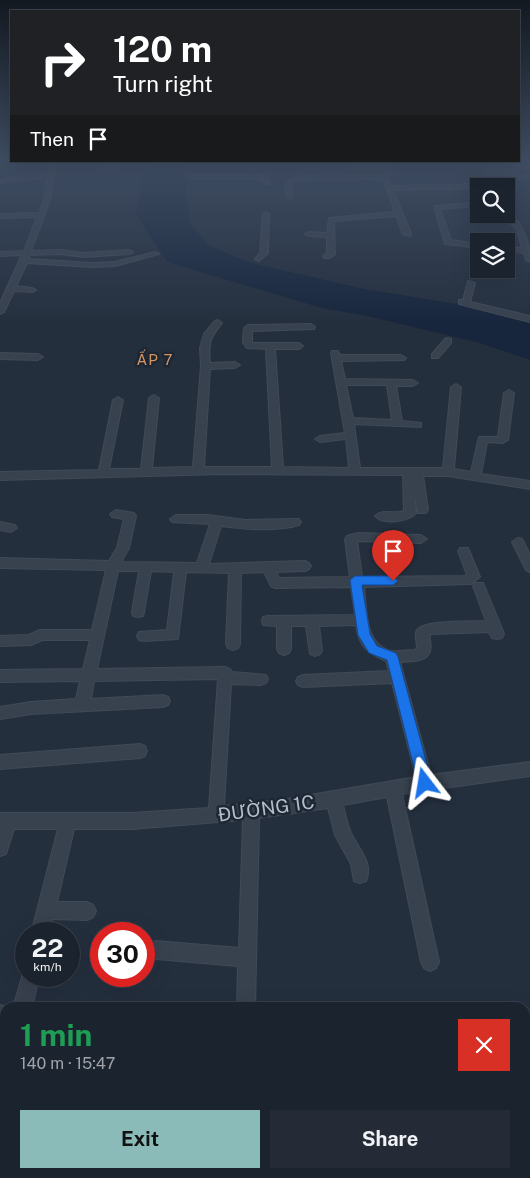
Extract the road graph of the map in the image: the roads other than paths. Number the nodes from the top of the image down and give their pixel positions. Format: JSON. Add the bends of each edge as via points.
{"nodes":[{"id":1,"x":266,"y":214,"type":"dead end"},
{"id":2,"x":398,"y":214,"type":"joint"},
{"id":3,"x":437,"y":214,"type":"edge"},
{"id":4,"x":42,"y":215,"type":"joint"},
{"id":5,"x":0,"y":216,"type":"edge"},
{"id":6,"x":514,"y":223,"type":"edge"},
{"id":7,"x":309,"y":234,"type":"dead end"},
{"id":8,"x":407,"y":234,"type":"dead end"},
{"id":9,"x":332,"y":235,"type":"junction"},
{"id":10,"x":470,"y":246,"type":"edge"},
{"id":11,"x":527,"y":247,"type":"edge"},
{"id":12,"x":129,"y":252,"type":"dead end"},
{"id":13,"x":27,"y":253,"type":"junction"},
{"id":14,"x":0,"y":254,"type":"edge"},
{"id":15,"x":155,"y":254,"type":"dead end"},
{"id":16,"x":327,"y":256,"type":"dead end"},
{"id":17,"x":259,"y":259,"type":"dead end"},
{"id":18,"x":530,"y":260,"type":"edge"},
{"id":19,"x":24,"y":262,"type":"junction"},
{"id":20,"x":471,"y":283,"type":"dead end"},
{"id":21,"x":11,"y":288,"type":"junction"},
{"id":22,"x":32,"y":290,"type":"dead end"},
{"id":23,"x":0,"y":312,"type":"edge"},
{"id":24,"x":530,"y":319,"type":"edge"},
{"id":25,"x":218,"y":323,"type":"dead end"},
{"id":26,"x":311,"y":327,"type":"dead end"},
{"id":27,"x":299,"y":328,"type":"junction"},
{"id":28,"x":448,"y":341,"type":"dead end"},
{"id":29,"x":270,"y":345,"type":"junction"},
{"id":30,"x":0,"y":356,"type":"edge"},
{"id":31,"x":435,"y":356,"type":"dead end"},
{"id":32,"x":38,"y":358,"type":"dead end"},
{"id":33,"x":401,"y":358,"type":"dead end"},
{"id":34,"x":235,"y":365,"type":"dead end"},
{"id":35,"x":206,"y":366,"type":"junction"},
{"id":36,"x":341,"y":382,"type":"junction"},
{"id":37,"x":391,"y":383,"type":"junction"},
{"id":38,"x":413,"y":383,"type":"dead end"},
{"id":39,"x":456,"y":387,"type":"dead end"},
{"id":40,"x":509,"y":393,"type":"dead end"},
{"id":41,"x":154,"y":398,"type":"dead end"},
{"id":42,"x":118,"y":400,"type":"dead end"},
{"id":43,"x":349,"y":421,"type":"junction"},
{"id":44,"x":398,"y":424,"type":"junction"},
{"id":45,"x":417,"y":425,"type":"dead end"},
{"id":46,"x":350,"y":435,"type":"junction"},
{"id":47,"x":320,"y":439,"type":"dead end"},
{"id":48,"x":278,"y":470,"type":"junction"},
{"id":49,"x":198,"y":471,"type":"junction"},
{"id":50,"x":355,"y":472,"type":"junction"},
{"id":51,"x":413,"y":472,"type":"junction"},
{"id":52,"x":448,"y":472,"type":"junction"},
{"id":53,"x":146,"y":473,"type":"junction"},
{"id":54,"x":103,"y":474,"type":"junction"},
{"id":55,"x":0,"y":476,"type":"edge"},
{"id":56,"x":475,"y":477,"type":"junction"},
{"id":57,"x":530,"y":485,"type":"edge"},
{"id":58,"x":422,"y":510,"type":"dead end"},
{"id":59,"x":116,"y":514,"type":"dead end"},
{"id":60,"x":381,"y":516,"type":"dead end"},
{"id":61,"x":176,"y":519,"type":"dead end"},
{"id":62,"x":217,"y":522,"type":"junction"},
{"id":63,"x":295,"y":522,"type":"dead end"},
{"id":64,"x":421,"y":539,"type":"dead end"},
{"id":65,"x":518,"y":542,"type":"dead end"},
{"id":66,"x":464,"y":551,"type":"dead end"},
{"id":67,"x":0,"y":563,"type":"edge"},
{"id":68,"x":113,"y":565,"type":"junction"},
{"id":69,"x":146,"y":566,"type":"junction"},
{"id":70,"x":305,"y":566,"type":"dead end"},
{"id":71,"x":181,"y":567,"type":"junction"},
{"id":72,"x":530,"y":567,"type":"edge"},
{"id":73,"x":202,"y":568,"type":"junction"},
{"id":74,"x":268,"y":568,"type":"junction"},
{"id":75,"x":235,"y":569,"type":"junction"},
{"id":76,"x":355,"y":580,"type":"junction"},
{"id":77,"x":479,"y":586,"type":"dead end"},
{"id":78,"x":138,"y":612,"type":"dead end"},
{"id":79,"x":362,"y":620,"type":"junction"},
{"id":80,"x":268,"y":621,"type":"dead end"},
{"id":81,"x":284,"y":621,"type":"junction"},
{"id":82,"x":312,"y":622,"type":"junction"},
{"id":83,"x":96,"y":635,"type":"junction"},
{"id":84,"x":144,"y":636,"type":"dead end"},
{"id":85,"x":0,"y":641,"type":"edge"},
{"id":86,"x":233,"y":644,"type":"dead end"},
{"id":87,"x":284,"y":649,"type":"dead end"},
{"id":88,"x":315,"y":650,"type":"dead end"},
{"id":89,"x":392,"y":657,"type":"junction"},
{"id":90,"x":88,"y":674,"type":"junction"},
{"id":91,"x":0,"y":676,"type":"edge"},
{"id":92,"x":398,"y":677,"type":"junction"},
{"id":93,"x":225,"y":678,"type":"junction"},
{"id":94,"x":261,"y":679,"type":"dead end"},
{"id":95,"x":303,"y":681,"type":"dead end"},
{"id":96,"x":163,"y":701,"type":"dead end"},
{"id":97,"x":82,"y":705,"type":"junction"},
{"id":98,"x":0,"y":712,"type":"edge"},
{"id":99,"x":140,"y":751,"type":"dead end"},
{"id":100,"x":0,"y":762,"type":"edge"},
{"id":101,"x":530,"y":770,"type":"edge"},
{"id":102,"x":425,"y":783,"type":"junction"},
{"id":103,"x":393,"y":788,"type":"junction"},
{"id":104,"x":333,"y":798,"type":"junction"},
{"id":105,"x":251,"y":812,"type":"junction"},
{"id":106,"x":216,"y":815,"type":"junction"},
{"id":107,"x":68,"y":820,"type":"junction"},
{"id":108,"x":4,"y":821,"type":"edge"},
{"id":109,"x":0,"y":848,"type":"edge"},
{"id":110,"x":360,"y":875,"type":"dead end"},
{"id":111,"x":45,"y":910,"type":"junction"},
{"id":112,"x":87,"y":911,"type":"dead end"},
{"id":113,"x":42,"y":922,"type":"edge"},
{"id":114,"x":156,"y":950,"type":"dead end"},
{"id":115,"x":247,"y":958,"type":"junction"},
{"id":116,"x":430,"y":962,"type":"dead end"},
{"id":117,"x":27,"y":987,"type":"edge"},
{"id":118,"x":24,"y":1002,"type":"edge"},
{"id":119,"x":246,"y":1002,"type":"edge"}],
"edges":[{"from":1,"to":17,"type":"street","via":[[264,253]]},
{"from":2,"to":8,"type":"street"},
{"from":2,"to":9,"type":"street","via":[[332,219]]},
{"from":3,"to":10,"type":"street","via":[[448,242]]},
{"from":4,"to":5,"type":"street"},
{"from":4,"to":13,"type":"street"},
{"from":6,"to":11,"type":"street"},
{"from":7,"to":9,"type":"street"},
{"from":9,"to":16,"type":"street","via":[[331,254]]},
{"from":11,"to":18,"type":"street"},
{"from":12,"to":13,"type":"street","via":[[83,255]]},
{"from":13,"to":14,"type":"street"},
{"from":13,"to":19,"type":"street"},
{"from":15,"to":19,"type":"street","via":[[116,264]]},
{"from":19,"to":21,"type":"street"},
{"from":20,"to":24,"type":"street","via":[[464,303]]},
{"from":21,"to":22,"type":"street"},
{"from":21,"to":23,"type":"street"},
{"from":25,"to":35,"type":"street","via":[[208,334],[204,348]]},
{"from":26,"to":27,"type":"street"},
{"from":27,"to":29,"type":"street","via":[[300,347]]},
{"from":27,"to":29,"type":"street","via":[[248,328],[246,343],[250,346]]},
{"from":28,"to":31,"type":"street"},
{"from":29,"to":48,"type":"street"},
{"from":30,"to":32,"type":"street"},
{"from":33,"to":36,"type":"street","via":[[336,355]]},
{"from":34,"to":35,"type":"street"},
{"from":35,"to":49,"type":"street"},
{"from":36,"to":37,"type":"street"},
{"from":36,"to":43,"type":"street"},
{"from":37,"to":38,"type":"street"},
{"from":37,"to":44,"type":"street"},
{"from":39,"to":52,"type":"street"},
{"from":40,"to":56,"type":"street","via":[[502,440],[483,439]]},
{"from":41,"to":53,"type":"street"},
{"from":42,"to":54,"type":"street"},
{"from":43,"to":44,"type":"street"},
{"from":43,"to":46,"type":"street"},
{"from":44,"to":45,"type":"street"},
{"from":46,"to":47,"type":"street"},
{"from":46,"to":50,"type":"street"},
{"from":48,"to":49,"type":"street"},
{"from":48,"to":50,"type":"street"},
{"from":49,"to":53,"type":"street"},
{"from":50,"to":51,"type":"street"},
{"from":51,"to":52,"type":"street"},
{"from":51,"to":58,"type":"street"},
{"from":51,"to":60,"type":"street","via":[[408,483],[410,512],[403,517]]},
{"from":52,"to":56,"type":"street"},
{"from":53,"to":54,"type":"street"},
{"from":54,"to":55,"type":"street"},
{"from":56,"to":57,"type":"street"},
{"from":59,"to":68,"type":"street","via":[[130,516],[123,548]]},
{"from":61,"to":62,"type":"street"},
{"from":62,"to":63,"type":"street","via":[[271,525]]},
{"from":62,"to":73,"type":"street"},
{"from":64,"to":76,"type":"street","via":[[351,539]]},
{"from":65,"to":72,"type":"street"},
{"from":66,"to":76,"type":"street","via":[[474,577],[472,580]]},
{"from":67,"to":68,"type":"street"},
{"from":68,"to":69,"type":"street"},
{"from":68,"to":83,"type":"street"},
{"from":69,"to":71,"type":"street"},
{"from":69,"to":78,"type":"street"},
{"from":70,"to":74,"type":"street"},
{"from":71,"to":73,"type":"street"},
{"from":71,"to":84,"type":"street","via":[[174,636]]},
{"from":73,"to":75,"type":"street"},
{"from":74,"to":75,"type":"street"},
{"from":74,"to":76,"type":"street","via":[[275,583]]},
{"from":75,"to":86,"type":"street"},
{"from":76,"to":79,"type":"street"},
{"from":77,"to":89,"type":"street","via":[[496,630],[427,629],[422,633],[424,650],[418,655]]},
{"from":79,"to":82,"type":"street"},
{"from":79,"to":89,"type":"street","via":[[364,635],[373,649]]},
{"from":80,"to":81,"type":"street"},
{"from":81,"to":82,"type":"street"},
{"from":81,"to":87,"type":"street"},
{"from":82,"to":88,"type":"street"},
{"from":83,"to":85,"type":"street","via":[[40,635],[31,640]]},
{"from":83,"to":90,"type":"street"},
{"from":89,"to":92,"type":"street"},
{"from":90,"to":91,"type":"street"},
{"from":90,"to":93,"type":"street","via":[[222,671]]},
{"from":90,"to":97,"type":"street"},
{"from":92,"to":95,"type":"street"},
{"from":92,"to":102,"type":"street"},
{"from":93,"to":94,"type":"street"},
{"from":93,"to":106,"type":"street"},
{"from":96,"to":97,"type":"street"},
{"from":97,"to":98,"type":"street"},
{"from":99,"to":100,"type":"street"},
{"from":101,"to":102,"type":"street","name":"ĐƯỜNG 1C"},
{"from":102,"to":103,"type":"street","name":"ĐƯỜNG 1C"},
{"from":103,"to":104,"type":"street","name":"ĐƯỜNG 1C"},
{"from":103,"to":116,"type":"street"},
{"from":104,"to":105,"type":"street","name":"ĐƯỜNG 1C"},
{"from":104,"to":110,"type":"street","via":[[343,835],[359,862]]},
{"from":105,"to":106,"type":"street","name":"ĐƯỜNG 1C"},
{"from":105,"to":115,"type":"street"},
{"from":106,"to":107,"type":"street","name":"ĐƯỜNG 1C","via":[[132,821]]},
{"from":107,"to":108,"type":"street","name":"ĐƯỜNG 1C"},
{"from":107,"to":111,"type":"street"},
{"from":108,"to":109,"type":"street"},
{"from":111,"to":112,"type":"street"},
{"from":111,"to":113,"type":"street"},
{"from":114,"to":115,"type":"street"},
{"from":115,"to":119,"type":"street"},
{"from":117,"to":118,"type":"street"}]}
